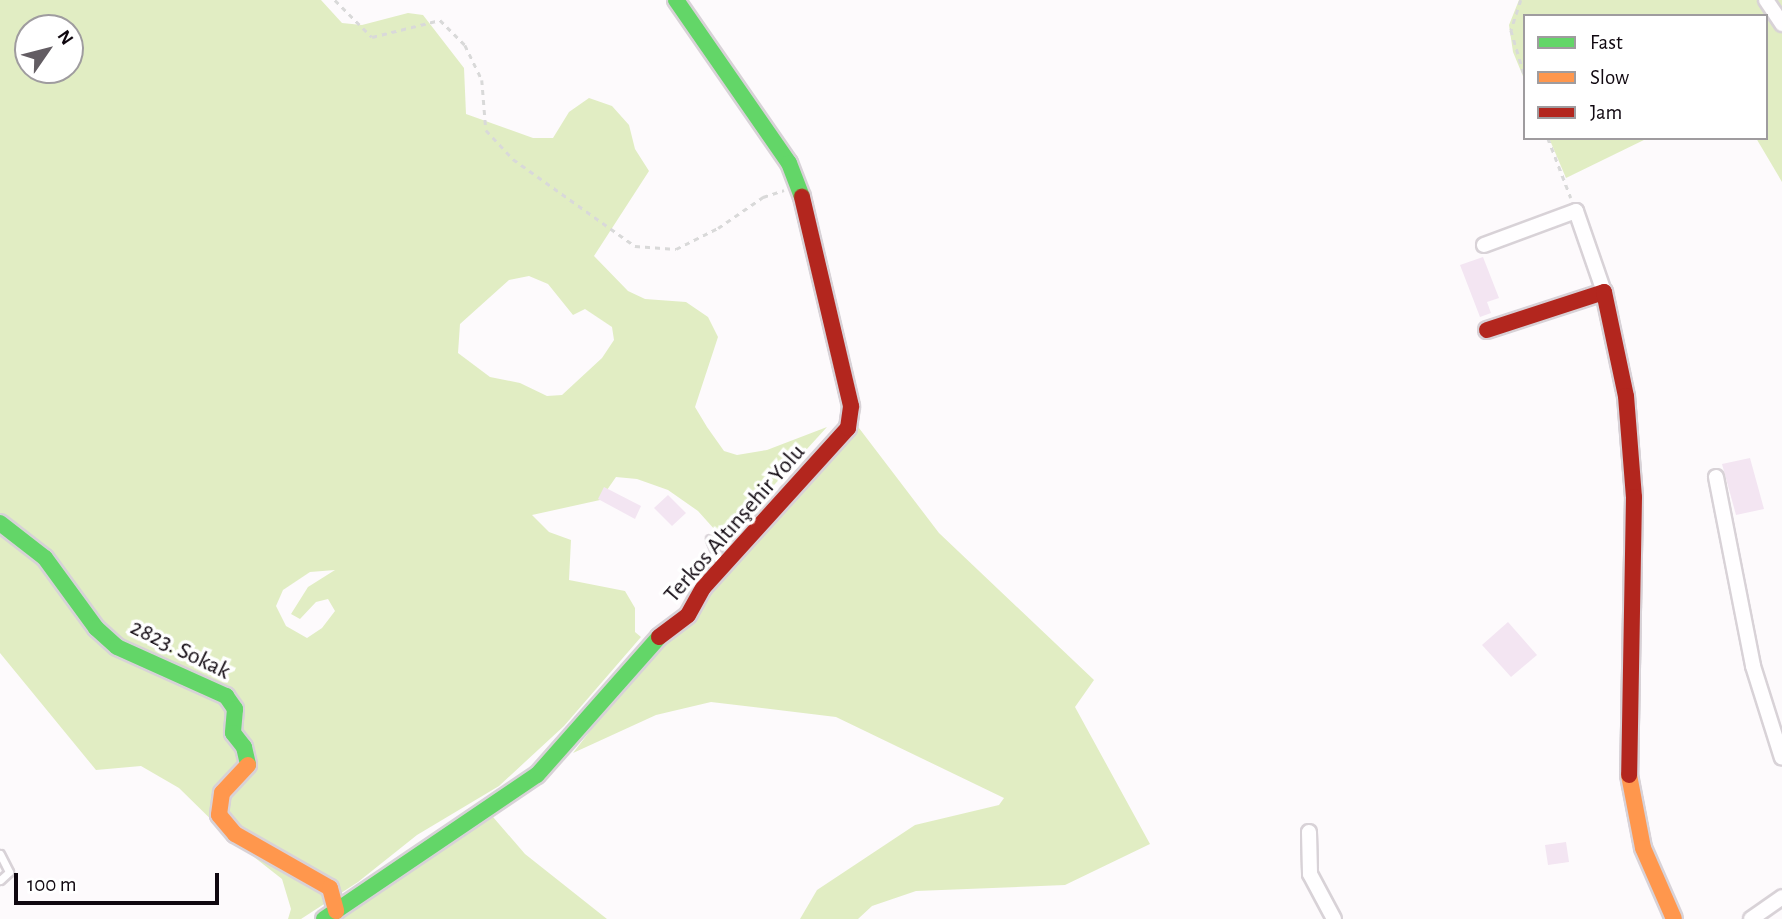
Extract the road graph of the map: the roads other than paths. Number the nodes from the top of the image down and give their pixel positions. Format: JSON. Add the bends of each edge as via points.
{"nodes":[{"id":1,"x":676,"y":0,"type":"edge"},
{"id":2,"x":1766,"y":0,"type":"edge"},
{"id":3,"x":1782,"y":24,"type":"edge"},
{"id":4,"x":1484,"y":245,"type":"dead end"},
{"id":5,"x":1604,"y":292,"type":"junction"},
{"id":6,"x":1487,"y":330,"type":"dead end"},
{"id":7,"x":1716,"y":477,"type":"dead end"},
{"id":8,"x":0,"y":523,"type":"edge"},
{"id":9,"x":710,"y":539,"type":"dead end"},
{"id":10,"x":722,"y":568,"type":"junction"},
{"id":11,"x":1782,"y":758,"type":"edge"},
{"id":12,"x":1309,"y":832,"type":"dead end"},
{"id":13,"x":0,"y":854,"type":"edge"},
{"id":14,"x":0,"y":880,"type":"edge"},
{"id":15,"x":1782,"y":897,"type":"edge"},
{"id":16,"x":330,"y":915,"type":"edge"},
{"id":17,"x":1334,"y":919,"type":"edge"},
{"id":18,"x":1674,"y":919,"type":"edge"},
{"id":19,"x":1751,"y":919,"type":"edge"}],
"edges":[{"from":1,"to":10,"type":"street","name":"Terkos Altınşehir Yolu","via":[[789,163],[799,186],[850,406],[848,428]]},
{"from":2,"to":3,"type":"street"},
{"from":4,"to":5,"type":"street","via":[[1576,211]]},
{"from":5,"to":6,"type":"street"},
{"from":5,"to":18,"type":"street","via":[[1626,396],[1634,497],[1629,774],[1643,848]]},
{"from":7,"to":11,"type":"street","via":[[1754,666]]},
{"from":8,"to":16,"type":"street","name":"2823. Sokak","via":[[45,558],[96,628],[117,647],[226,696],[235,709],[233,733],[244,747],[248,765],[222,793],[219,815],[235,834],[330,888]]},
{"from":9,"to":10,"type":"lane"},
{"from":10,"to":16,"type":"street","name":"Terkos Altınşehir Yolu","via":[[703,588],[688,615],[664,632],[537,775]]},
{"from":12,"to":17,"type":"street","via":[[1310,874]]},
{"from":13,"to":14,"type":"lane","via":[[9,872]]},
{"from":15,"to":19,"type":"street"}]}
